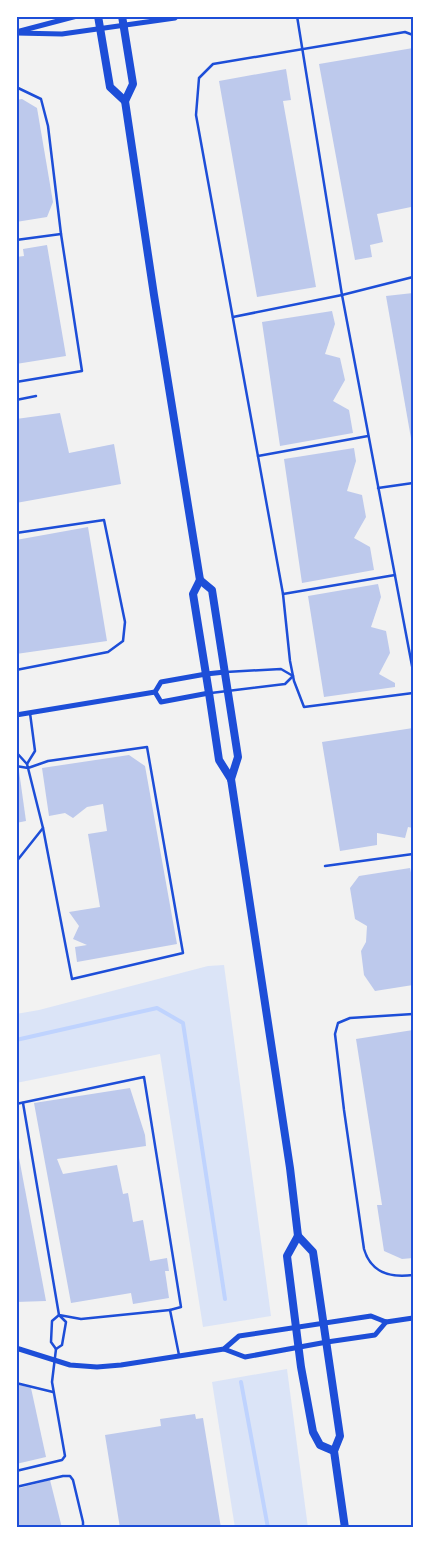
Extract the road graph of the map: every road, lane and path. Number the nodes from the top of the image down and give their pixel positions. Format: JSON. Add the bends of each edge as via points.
{"nodes":[{"id":1,"x":77,"y":16,"type":"edge"},
{"id":2,"x":98,"y":16,"type":"edge"},
{"id":3,"x":122,"y":16,"type":"edge"},
{"id":4,"x":177,"y":16,"type":"edge"},
{"id":5,"x":297,"y":16,"type":"edge"},
{"id":6,"x":123,"y":25,"type":"junction"},
{"id":7,"x":100,"y":29,"type":"junction"},
{"id":8,"x":16,"y":33,"type":"edge"},
{"id":9,"x":413,"y":35,"type":"edge"},
{"id":10,"x":302,"y":50,"type":"junction"},
{"id":11,"x":16,"y":87,"type":"edge"},
{"id":12,"x":125,"y":101,"type":"junction"},
{"id":13,"x":62,"y":234,"type":"junction"},
{"id":14,"x":16,"y":240,"type":"edge"},
{"id":15,"x":413,"y":277,"type":"edge"},
{"id":16,"x":342,"y":295,"type":"junction"},
{"id":17,"x":233,"y":317,"type":"junction"},
{"id":18,"x":16,"y":382,"type":"edge"},
{"id":19,"x":36,"y":396,"type":"dead end"},
{"id":20,"x":16,"y":400,"type":"edge"},
{"id":21,"x":368,"y":436,"type":"junction"},
{"id":22,"x":258,"y":456,"type":"junction"},
{"id":23,"x":413,"y":483,"type":"edge"},
{"id":24,"x":378,"y":488,"type":"junction"},
{"id":25,"x":16,"y":533,"type":"edge"},
{"id":26,"x":395,"y":575,"type":"junction"},
{"id":27,"x":200,"y":580,"type":"junction"},
{"id":28,"x":283,"y":594,"type":"junction"},
{"id":29,"x":16,"y":670,"type":"edge"},
{"id":30,"x":413,"y":670,"type":"edge"},
{"id":31,"x":225,"y":672,"type":"junction"},
{"id":32,"x":206,"y":674,"type":"junction"},
{"id":33,"x":293,"y":676,"type":"junction"},
{"id":34,"x":228,"y":691,"type":"junction"},
{"id":35,"x":155,"y":692,"type":"junction"},
{"id":36,"x":210,"y":693,"type":"junction"},
{"id":37,"x":413,"y":693,"type":"edge"},
{"id":38,"x":30,"y":713,"type":"junction"},
{"id":39,"x":16,"y":715,"type":"edge"},
{"id":40,"x":16,"y":752,"type":"edge"},
{"id":41,"x":27,"y":764,"type":"junction"},
{"id":42,"x":16,"y":766,"type":"edge"},
{"id":43,"x":28,"y":768,"type":"junction"},
{"id":44,"x":231,"y":779,"type":"junction"},
{"id":45,"x":43,"y":828,"type":"junction"},
{"id":46,"x":413,"y":854,"type":"edge"},
{"id":47,"x":16,"y":862,"type":"edge"},
{"id":48,"x":325,"y":866,"type":"dead end"},
{"id":49,"x":413,"y":1014,"type":"edge"},
{"id":50,"x":22,"y":1103,"type":"junction"},
{"id":51,"x":16,"y":1104,"type":"edge"},
{"id":52,"x":298,"y":1236,"type":"junction"},
{"id":53,"x":413,"y":1275,"type":"edge"},
{"id":54,"x":170,"y":1310,"type":"junction"},
{"id":55,"x":60,"y":1315,"type":"junction"},
{"id":56,"x":413,"y":1318,"type":"edge"},
{"id":57,"x":386,"y":1322,"type":"junction"},
{"id":58,"x":323,"y":1323,"type":"junction"},
{"id":59,"x":297,"y":1327,"type":"junction"},
{"id":60,"x":327,"y":1342,"type":"junction"},
{"id":61,"x":16,"y":1348,"type":"edge"},
{"id":62,"x":299,"y":1348,"type":"junction"},
{"id":63,"x":56,"y":1349,"type":"junction"},
{"id":64,"x":224,"y":1349,"type":"junction"},
{"id":65,"x":180,"y":1356,"type":"junction"},
{"id":66,"x":53,"y":1359,"type":"junction"},
{"id":67,"x":16,"y":1383,"type":"edge"},
{"id":68,"x":53,"y":1392,"type":"junction"},
{"id":69,"x":334,"y":1451,"type":"junction"},
{"id":70,"x":16,"y":1471,"type":"edge"},
{"id":71,"x":16,"y":1487,"type":"edge"},
{"id":72,"x":83,"y":1528,"type":"edge"},
{"id":73,"x":344,"y":1528,"type":"edge"}],
"edges":[{"from":1,"to":8,"type":"street"},
{"from":2,"to":7,"type":"main road"},
{"from":3,"to":6,"type":"main road"},
{"from":4,"to":6,"type":"street"},
{"from":5,"to":10,"type":"lane"},
{"from":6,"to":7,"type":"street"},
{"from":6,"to":12,"type":"main road","via":[[133,84]]},
{"from":7,"to":8,"type":"street","via":[[62,34]]},
{"from":7,"to":12,"type":"main road","via":[[110,87]]},
{"from":9,"to":10,"type":"lane","via":[[405,32]]},
{"from":10,"to":16,"type":"lane"},
{"from":10,"to":17,"type":"lane","via":[[213,64],[199,78],[196,115]]},
{"from":11,"to":13,"type":"lane","via":[[41,99],[48,126]]},
{"from":12,"to":27,"type":"main road"},
{"from":13,"to":14,"type":"lane"},
{"from":13,"to":18,"type":"lane","via":[[82,371]]},
{"from":15,"to":16,"type":"lane"},
{"from":16,"to":17,"type":"lane"},
{"from":16,"to":21,"type":"lane"},
{"from":17,"to":22,"type":"lane"},
{"from":19,"to":20,"type":"lane"},
{"from":21,"to":22,"type":"lane"},
{"from":21,"to":24,"type":"lane"},
{"from":22,"to":28,"type":"lane"},
{"from":23,"to":24,"type":"lane"},
{"from":24,"to":26,"type":"lane"},
{"from":25,"to":29,"type":"lane","via":[[104,520],[125,622],[123,641],[108,652]]},
{"from":26,"to":28,"type":"lane"},
{"from":26,"to":30,"type":"lane"},
{"from":27,"to":31,"type":"main road","via":[[212,590]]},
{"from":27,"to":32,"type":"main road","via":[[192,594]]},
{"from":28,"to":33,"type":"lane"},
{"from":31,"to":32,"type":"street"},
{"from":31,"to":33,"type":"lane","via":[[281,669]]},
{"from":31,"to":34,"type":"main road"},
{"from":32,"to":35,"type":"street","via":[[161,682]]},
{"from":32,"to":36,"type":"main road"},
{"from":33,"to":34,"type":"lane","via":[[285,684]]},
{"from":33,"to":37,"type":"lane","via":[[304,707]]},
{"from":34,"to":36,"type":"lane"},
{"from":34,"to":44,"type":"main road","via":[[238,758]]},
{"from":35,"to":36,"type":"street","via":[[161,702]]},
{"from":35,"to":38,"type":"street"},
{"from":36,"to":44,"type":"main road","via":[[219,760]]},
{"from":38,"to":39,"type":"street"},
{"from":38,"to":41,"type":"lane","via":[[35,751]]},
{"from":40,"to":41,"type":"lane"},
{"from":41,"to":43,"type":"lane"},
{"from":42,"to":43,"type":"lane"},
{"from":43,"to":45,"type":"lane"},
{"from":43,"to":45,"type":"lane","via":[[48,761],[148,748],[183,953],[72,979]]},
{"from":44,"to":52,"type":"main road"},
{"from":45,"to":47,"type":"lane"},
{"from":46,"to":48,"type":"lane"},
{"from":49,"to":53,"type":"lane","via":[[350,1018],[338,1023],[335,1034],[366,1258],[392,1276]]},
{"from":50,"to":51,"type":"lane"},
{"from":50,"to":54,"type":"lane","via":[[144,1077],[180,1307]]},
{"from":50,"to":55,"type":"lane"},
{"from":52,"to":58,"type":"main road","via":[[313,1252]]},
{"from":52,"to":59,"type":"main road","via":[[287,1256]]},
{"from":54,"to":55,"type":"lane","via":[[81,1319]]},
{"from":54,"to":65,"type":"lane"},
{"from":55,"to":63,"type":"lane","via":[[52,1321],[51,1342]]},
{"from":55,"to":63,"type":"lane","via":[[66,1322],[62,1345]]},
{"from":56,"to":57,"type":"street"},
{"from":57,"to":58,"type":"street","via":[[371,1316]]},
{"from":57,"to":60,"type":"street","via":[[375,1336]]},
{"from":58,"to":59,"type":"street"},
{"from":58,"to":60,"type":"main road"},
{"from":59,"to":62,"type":"main road"},
{"from":59,"to":64,"type":"street","via":[[239,1336]]},
{"from":60,"to":62,"type":"street"},
{"from":60,"to":69,"type":"main road","via":[[340,1436]]},
{"from":61,"to":66,"type":"street"},
{"from":62,"to":64,"type":"street","via":[[245,1357]]},
{"from":62,"to":69,"type":"main road","via":[[313,1432],[320,1445]]},
{"from":63,"to":66,"type":"lane"},
{"from":64,"to":65,"type":"street"},
{"from":65,"to":66,"type":"street","via":[[96,1367],[70,1365]]},
{"from":66,"to":68,"type":"lane"},
{"from":67,"to":68,"type":"lane"},
{"from":68,"to":70,"type":"lane","via":[[65,1456],[62,1460]]},
{"from":69,"to":73,"type":"main road"},
{"from":71,"to":72,"type":"lane","via":[[70,1476],[74,1480]]}]}
